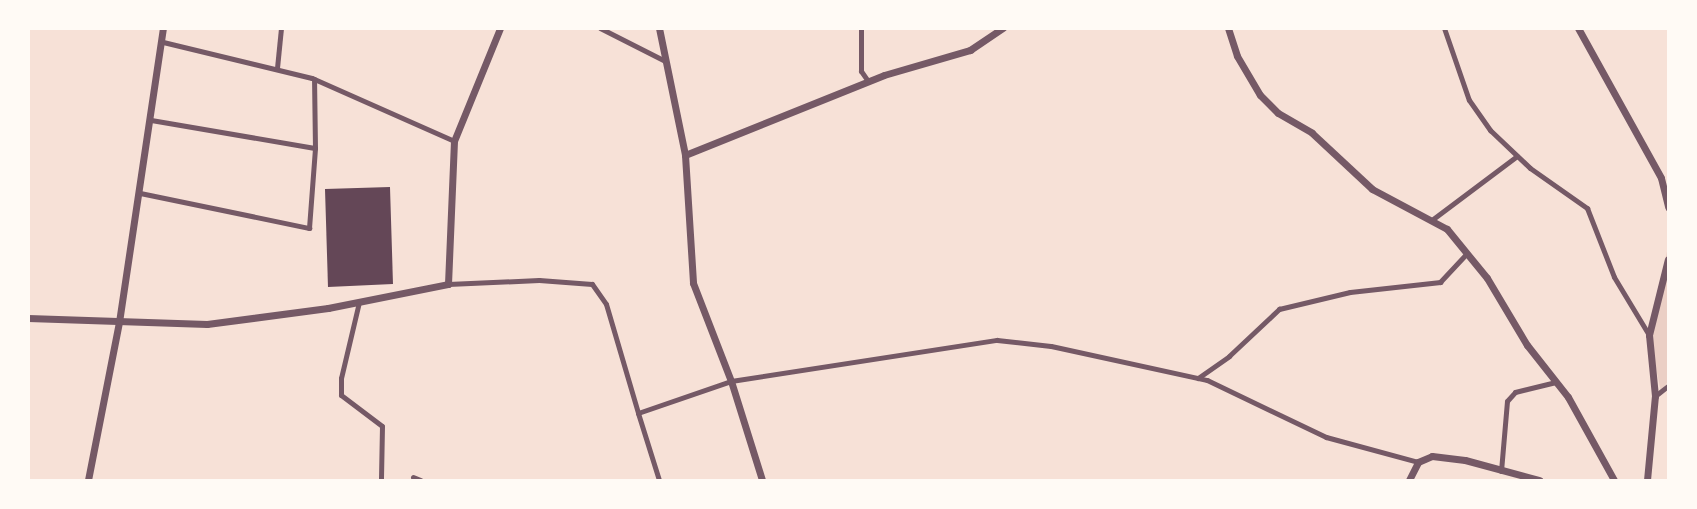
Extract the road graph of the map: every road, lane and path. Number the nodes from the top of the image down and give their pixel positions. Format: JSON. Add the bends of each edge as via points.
{"nodes":[{"id":1,"x":163,"y":28,"type":"edge"},
{"id":2,"x":282,"y":28,"type":"edge"},
{"id":3,"x":500,"y":28,"type":"edge"},
{"id":4,"x":600,"y":28,"type":"edge"},
{"id":5,"x":617,"y":28,"type":"edge"},
{"id":6,"x":659,"y":28,"type":"edge"},
{"id":7,"x":861,"y":28,"type":"edge"},
{"id":8,"x":1004,"y":28,"type":"edge"},
{"id":9,"x":1228,"y":28,"type":"edge"},
{"id":10,"x":1444,"y":28,"type":"edge"},
{"id":11,"x":1578,"y":28,"type":"edge"},
{"id":12,"x":615,"y":36,"type":"junction"},
{"id":13,"x":163,"y":42,"type":"junction"},
{"id":14,"x":665,"y":61,"type":"junction"},
{"id":15,"x":277,"y":68,"type":"junction"},
{"id":16,"x":314,"y":79,"type":"junction"},
{"id":17,"x":868,"y":81,"type":"junction"},
{"id":18,"x":151,"y":120,"type":"junction"},
{"id":19,"x":454,"y":141,"type":"junction"},
{"id":20,"x":315,"y":148,"type":"junction"},
{"id":21,"x":685,"y":155,"type":"junction"},
{"id":22,"x":1517,"y":156,"type":"junction"},
{"id":23,"x":140,"y":193,"type":"junction"},
{"id":24,"x":1668,"y":207,"type":"edge"},
{"id":25,"x":1433,"y":219,"type":"junction"},
{"id":26,"x":1466,"y":254,"type":"junction"},
{"id":27,"x":1668,"y":259,"type":"edge"},
{"id":28,"x":448,"y":284,"type":"junction"},
{"id":29,"x":359,"y":302,"type":"junction"},
{"id":30,"x":28,"y":318,"type":"edge"},
{"id":31,"x":119,"y":322,"type":"junction"},
{"id":32,"x":1649,"y":335,"type":"junction"},
{"id":33,"x":1198,"y":378,"type":"junction"},
{"id":34,"x":731,"y":381,"type":"junction"},
{"id":35,"x":1556,"y":382,"type":"junction"},
{"id":36,"x":1668,"y":386,"type":"edge"},
{"id":37,"x":1655,"y":396,"type":"junction"},
{"id":38,"x":638,"y":413,"type":"junction"},
{"id":39,"x":1418,"y":462,"type":"junction"},
{"id":40,"x":1501,"y":471,"type":"junction"},
{"id":41,"x":413,"y":477,"type":"dead end"},
{"id":42,"x":88,"y":480,"type":"edge"},
{"id":43,"x":381,"y":480,"type":"edge"},
{"id":44,"x":420,"y":480,"type":"edge"},
{"id":45,"x":659,"y":480,"type":"edge"},
{"id":46,"x":762,"y":480,"type":"edge"},
{"id":47,"x":1409,"y":480,"type":"edge"},
{"id":48,"x":1539,"y":480,"type":"edge"},
{"id":49,"x":1614,"y":480,"type":"edge"},
{"id":50,"x":1647,"y":480,"type":"edge"}],
"edges":[{"from":1,"to":13,"type":"street"},
{"from":2,"to":15,"type":"street"},
{"from":3,"to":19,"type":"street"},
{"from":4,"to":12,"type":"street"},
{"from":5,"to":12,"type":"street"},
{"from":6,"to":14,"type":"street"},
{"from":7,"to":17,"type":"street","via":[[861,71]]},
{"from":8,"to":17,"type":"street","via":[[970,50]]},
{"from":9,"to":25,"type":"street","via":[[1237,56],[1260,95],[1278,113],[1312,133],[1372,189]]},
{"from":10,"to":22,"type":"street","via":[[1468,100],[1490,130]]},
{"from":11,"to":24,"type":"street","via":[[1660,178]]},
{"from":12,"to":14,"type":"street"},
{"from":13,"to":15,"type":"street"},
{"from":13,"to":18,"type":"street"},
{"from":14,"to":21,"type":"street"},
{"from":15,"to":16,"type":"street"},
{"from":16,"to":19,"type":"street"},
{"from":16,"to":20,"type":"street"},
{"from":17,"to":21,"type":"street"},
{"from":18,"to":20,"type":"street"},
{"from":18,"to":23,"type":"street"},
{"from":19,"to":28,"type":"street"},
{"from":20,"to":23,"type":"street","via":[[309,228]]},
{"from":21,"to":34,"type":"street","via":[[693,283]]},
{"from":22,"to":25,"type":"street"},
{"from":22,"to":32,"type":"street","via":[[1587,208],[1614,278]]},
{"from":23,"to":31,"type":"street"},
{"from":25,"to":26,"type":"street","via":[[1447,229]]},
{"from":26,"to":33,"type":"street","via":[[1440,282],[1350,292],[1279,309],[1229,356]]},
{"from":26,"to":35,"type":"street"},
{"from":27,"to":32,"type":"street"},
{"from":28,"to":29,"type":"street"},
{"from":28,"to":38,"type":"street","via":[[539,280],[592,284],[606,304]]},
{"from":29,"to":31,"type":"street","via":[[207,324]]},
{"from":29,"to":43,"type":"street","via":[[341,378],[341,395],[382,426]]},
{"from":30,"to":31,"type":"street"},
{"from":31,"to":42,"type":"street"},
{"from":32,"to":37,"type":"street"},
{"from":33,"to":34,"type":"street","via":[[1052,346],[997,340]]},
{"from":33,"to":39,"type":"street","via":[[1326,437]]},
{"from":34,"to":38,"type":"street"},
{"from":34,"to":46,"type":"street"},
{"from":35,"to":40,"type":"street","via":[[1515,392],[1507,401]]},
{"from":35,"to":49,"type":"street","via":[[1590,433]]},
{"from":36,"to":37,"type":"street"},
{"from":37,"to":50,"type":"street"},
{"from":38,"to":45,"type":"street"},
{"from":39,"to":40,"type":"street","via":[[1432,456],[1465,460]]},
{"from":39,"to":47,"type":"street"},
{"from":40,"to":48,"type":"street"},
{"from":41,"to":44,"type":"street"}]}
